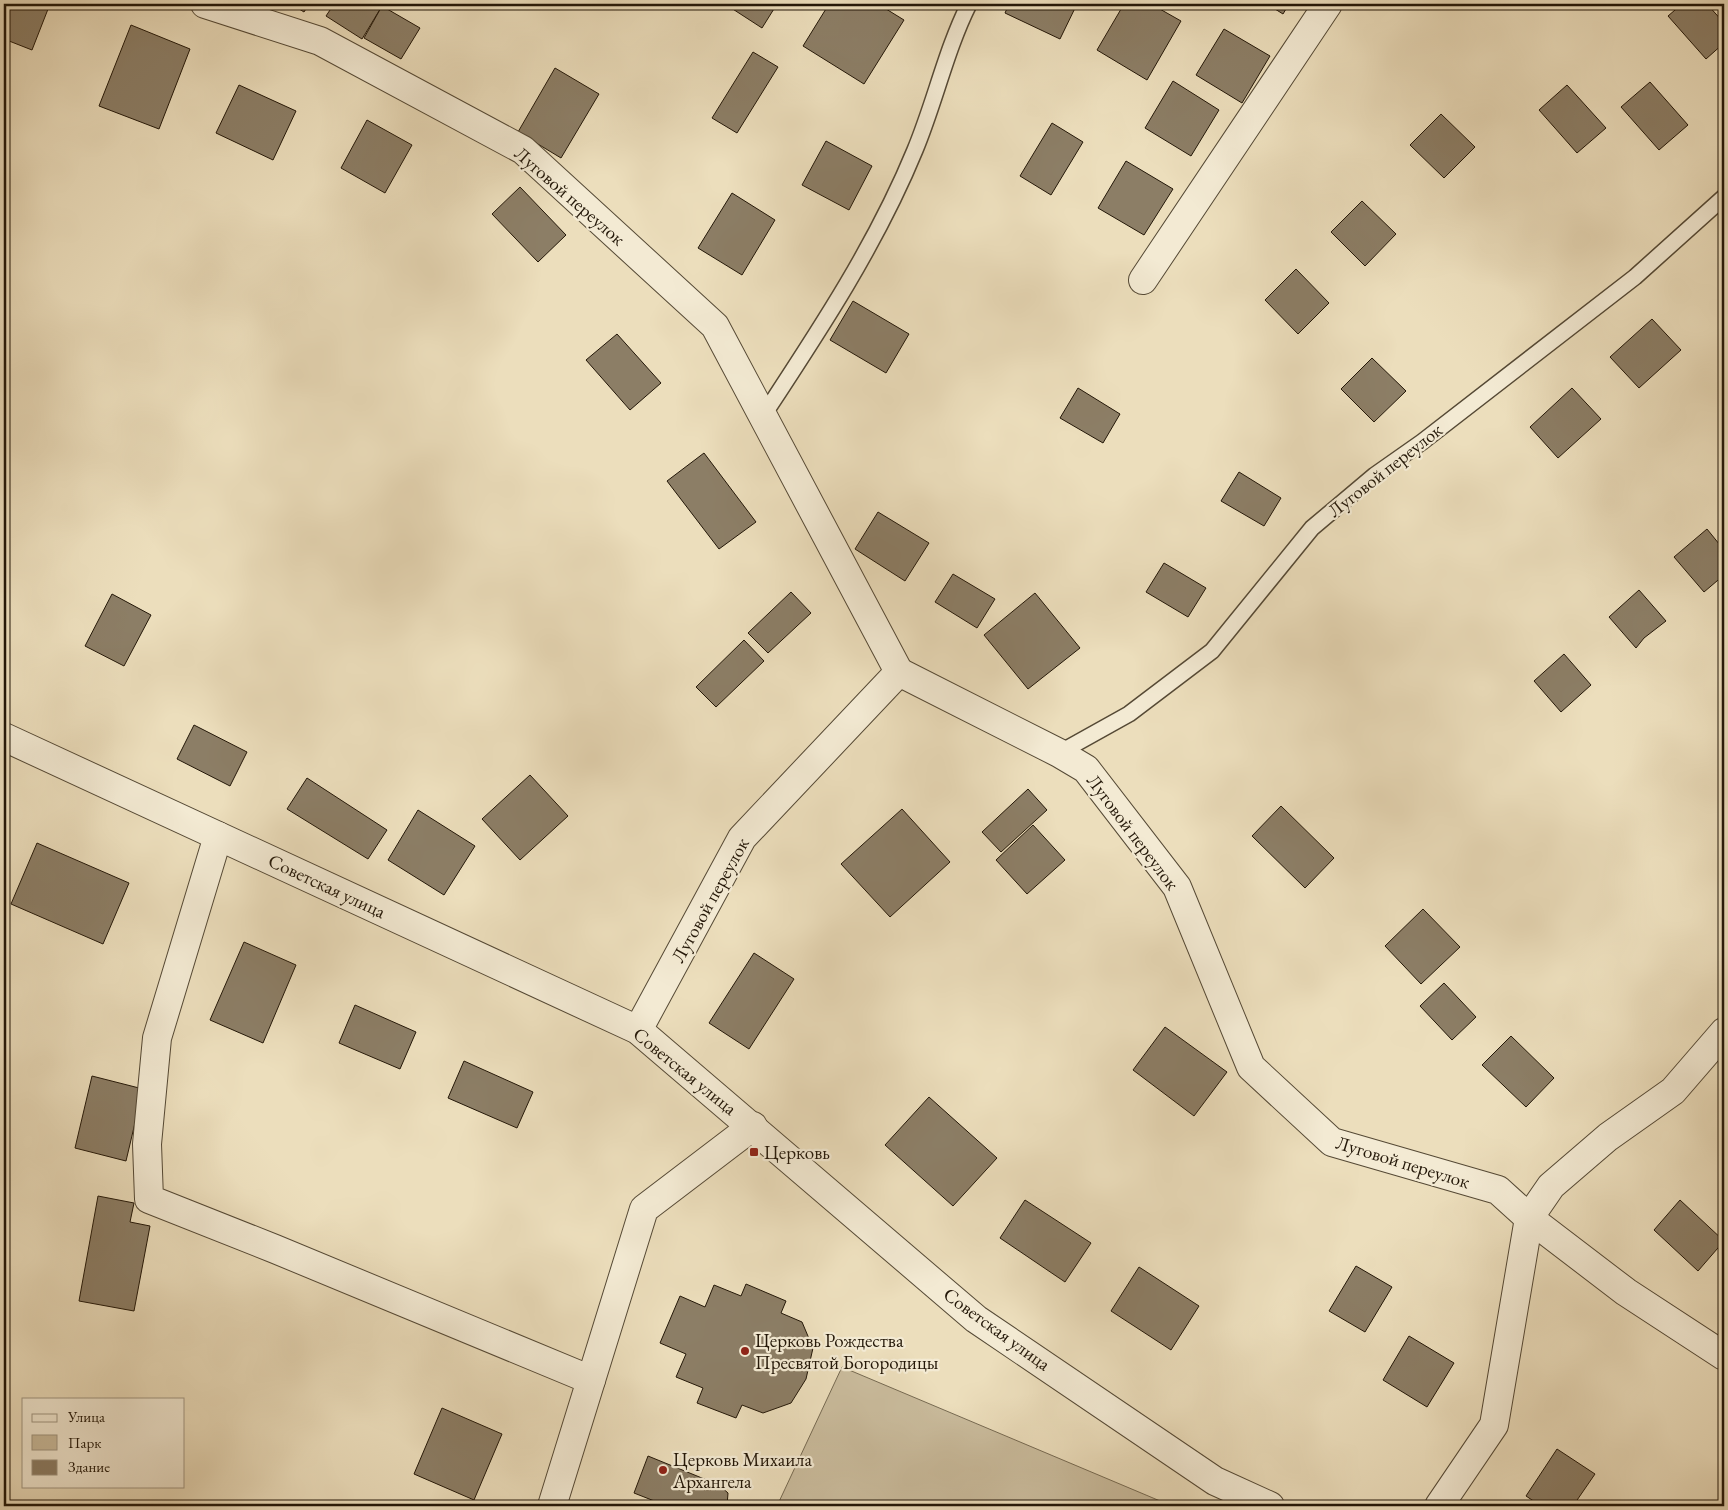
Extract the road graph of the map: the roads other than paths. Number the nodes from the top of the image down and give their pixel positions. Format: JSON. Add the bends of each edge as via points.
{"nodes":[{"id":1,"x":205,"y":4,"type":"edge"},
{"id":2,"x":969,"y":4,"type":"edge"},
{"id":3,"x":1328,"y":4,"type":"edge"},
{"id":4,"x":1724,"y":197,"type":"edge"},
{"id":5,"x":1143,"y":280,"type":"dead end"},
{"id":6,"x":763,"y":416,"type":"junction"},
{"id":7,"x":899,"y":672,"type":"junction"},
{"id":8,"x":4,"y":737,"type":"edge"},
{"id":9,"x":1059,"y":753,"type":"junction"},
{"id":10,"x":218,"y":836,"type":"junction"},
{"id":11,"x":638,"y":1030,"type":"junction"},
{"id":12,"x":1724,"y":1032,"type":"edge"},
{"id":13,"x":753,"y":1126,"type":"junction"},
{"id":14,"x":1529,"y":1218,"type":"junction"},
{"id":15,"x":1724,"y":1356,"type":"edge"},
{"id":16,"x":591,"y":1380,"type":"junction"},
{"id":17,"x":552,"y":1506,"type":"edge"},
{"id":18,"x":1270,"y":1506,"type":"edge"},
{"id":19,"x":1439,"y":1506,"type":"edge"}],
"edges":[{"from":1,"to":6,"type":"street","name":"Луговой переулок","via":[[320,41],[523,150],[715,326]]},
{"from":2,"to":6,"type":"lane","via":[[915,150],[885,213],[850,280]]},
{"from":3,"to":5,"type":"street"},
{"from":4,"to":9,"type":"lane","name":"Луговой переулок","via":[[1635,277],[1375,475],[1312,528],[1212,651],[1130,714]]},
{"from":6,"to":7,"type":"street","name":"Луговой переулок"},
{"from":7,"to":9,"type":"street","name":"Луговой переулок"},
{"from":7,"to":11,"type":"street","name":"Луговой переулок","via":[[742,838]]},
{"from":8,"to":10,"type":"street","name":"Советская улица"},
{"from":9,"to":14,"type":"street","name":"Луговой переулок","via":[[1086,769],[1177,887],[1250,1067],[1332,1142],[1498,1190]]},
{"from":10,"to":11,"type":"street","name":"Советская улица"},
{"from":10,"to":16,"type":"street","via":[[157,1038],[147,1144],[149,1199]]},
{"from":11,"to":13,"type":"street","name":"Советская улица"},
{"from":12,"to":14,"type":"street","via":[[1674,1091],[1608,1138],[1551,1186]]},
{"from":13,"to":16,"type":"street","via":[[644,1209]]},
{"from":13,"to":18,"type":"street","name":"Советская улица","via":[[976,1319],[1215,1481]]},
{"from":14,"to":15,"type":"street","name":"Луговой переулок","via":[[1626,1292]]},
{"from":14,"to":19,"type":"street","via":[[1494,1425]]},
{"from":16,"to":17,"type":"street"}]}
